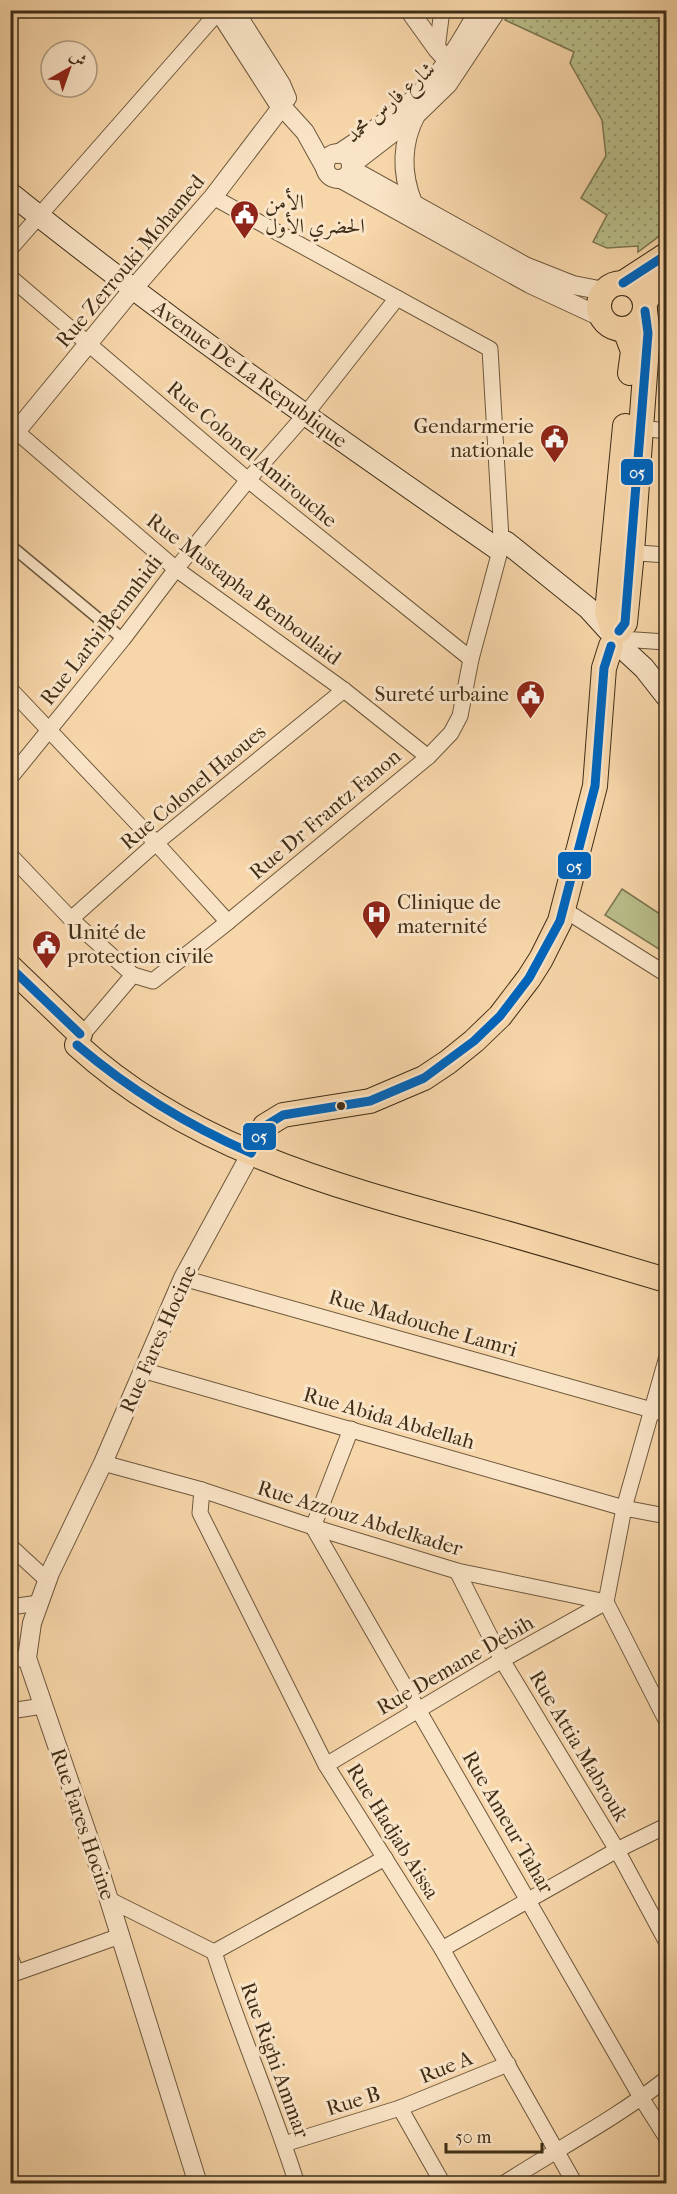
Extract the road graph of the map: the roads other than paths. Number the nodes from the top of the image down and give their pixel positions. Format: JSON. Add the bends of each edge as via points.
{"nodes":[{"id":1,"x":14,"y":10,"type":"edge"},
{"id":2,"x":234,"y":10,"type":"edge"},
{"id":3,"x":409,"y":10,"type":"edge"},
{"id":4,"x":442,"y":10,"type":"edge"},
{"id":5,"x":479,"y":10,"type":"edge"},
{"id":6,"x":497,"y":10,"type":"edge"},
{"id":7,"x":219,"y":11,"type":"edge"},
{"id":8,"x":10,"y":15,"type":"edge"},
{"id":9,"x":447,"y":61,"type":"junction"},
{"id":10,"x":285,"y":106,"type":"junction"},
{"id":11,"x":416,"y":115,"type":"junction"},
{"id":12,"x":340,"y":165,"type":"junction"},
{"id":13,"x":10,"y":193,"type":"edge"},
{"id":14,"x":213,"y":197,"type":"junction"},
{"id":15,"x":413,"y":203,"type":"junction"},
{"id":16,"x":39,"y":216,"type":"junction"},
{"id":17,"x":10,"y":249,"type":"edge"},
{"id":18,"x":666,"y":255,"type":"edge"},
{"id":19,"x":666,"y":276,"type":"edge"},
{"id":20,"x":10,"y":277,"type":"edge"},
{"id":21,"x":614,"y":287,"type":"junction"},
{"id":22,"x":133,"y":289,"type":"junction"},
{"id":23,"x":397,"y":298,"type":"junction"},
{"id":24,"x":645,"y":306,"type":"junction"},
{"id":25,"x":601,"y":316,"type":"junction"},
{"id":26,"x":625,"y":330,"type":"junction"},
{"id":27,"x":89,"y":345,"type":"junction"},
{"id":28,"x":305,"y":416,"type":"junction"},
{"id":29,"x":641,"y":428,"type":"junction"},
{"id":30,"x":666,"y":431,"type":"edge"},
{"id":31,"x":13,"y":432,"type":"edge"},
{"id":32,"x":248,"y":480,"type":"junction"},
{"id":33,"x":10,"y":545,"type":"edge"},
{"id":34,"x":501,"y":546,"type":"junction"},
{"id":35,"x":622,"y":552,"type":"junction"},
{"id":36,"x":666,"y":555,"type":"edge"},
{"id":37,"x":176,"y":568,"type":"junction"},
{"id":38,"x":614,"y":636,"type":"junction"},
{"id":39,"x":123,"y":639,"type":"junction"},
{"id":40,"x":666,"y":642,"type":"edge"},
{"id":41,"x":471,"y":659,"type":"junction"},
{"id":42,"x":10,"y":689,"type":"edge"},
{"id":43,"x":344,"y":690,"type":"junction"},
{"id":44,"x":666,"y":696,"type":"edge"},
{"id":45,"x":49,"y":730,"type":"junction"},
{"id":46,"x":428,"y":757,"type":"junction"},
{"id":47,"x":10,"y":778,"type":"edge"},
{"id":48,"x":156,"y":843,"type":"junction"},
{"id":49,"x":10,"y":855,"type":"edge"},
{"id":50,"x":563,"y":909,"type":"junction"},
{"id":51,"x":71,"y":919,"type":"junction"},
{"id":52,"x":228,"y":922,"type":"junction"},
{"id":53,"x":10,"y":967,"type":"edge"},
{"id":54,"x":666,"y":974,"type":"edge"},
{"id":55,"x":133,"y":975,"type":"junction"},
{"id":56,"x":10,"y":984,"type":"edge"},
{"id":57,"x":79,"y":1039,"type":"junction"},
{"id":58,"x":254,"y":1147,"type":"junction"},
{"id":59,"x":666,"y":1266,"type":"edge"},
{"id":60,"x":183,"y":1278,"type":"junction"},
{"id":61,"x":666,"y":1280,"type":"edge"},
{"id":62,"x":666,"y":1360,"type":"edge"},
{"id":63,"x":142,"y":1370,"type":"junction"},
{"id":64,"x":659,"y":1412,"type":"edge"},
{"id":65,"x":351,"y":1429,"type":"junction"},
{"id":66,"x":103,"y":1463,"type":"junction"},
{"id":67,"x":202,"y":1490,"type":"junction"},
{"id":68,"x":624,"y":1508,"type":"junction"},
{"id":69,"x":666,"y":1516,"type":"edge"},
{"id":70,"x":313,"y":1527,"type":"junction"},
{"id":71,"x":10,"y":1546,"type":"edge"},
{"id":72,"x":457,"y":1571,"type":"junction"},
{"id":73,"x":47,"y":1580,"type":"junction"},
{"id":74,"x":606,"y":1602,"type":"junction"},
{"id":75,"x":39,"y":1603,"type":"junction"},
{"id":76,"x":10,"y":1607,"type":"edge"},
{"id":77,"x":19,"y":1659,"type":"edge"},
{"id":78,"x":502,"y":1660,"type":"junction"},
{"id":79,"x":43,"y":1706,"type":"junction"},
{"id":80,"x":420,"y":1710,"type":"junction"},
{"id":81,"x":10,"y":1711,"type":"edge"},
{"id":82,"x":666,"y":1720,"type":"edge"},
{"id":83,"x":326,"y":1765,"type":"junction"},
{"id":84,"x":666,"y":1826,"type":"edge"},
{"id":85,"x":617,"y":1850,"type":"junction"},
{"id":86,"x":385,"y":1858,"type":"junction"},
{"id":87,"x":108,"y":1899,"type":"junction"},
{"id":88,"x":530,"y":1901,"type":"junction"},
{"id":89,"x":120,"y":1936,"type":"junction"},
{"id":90,"x":666,"y":1941,"type":"edge"},
{"id":91,"x":442,"y":1949,"type":"junction"},
{"id":92,"x":214,"y":1952,"type":"junction"},
{"id":93,"x":10,"y":1956,"type":"edge"},
{"id":94,"x":13,"y":1974,"type":"edge"},
{"id":95,"x":508,"y":2064,"type":"junction"},
{"id":96,"x":666,"y":2079,"type":"edge"},
{"id":97,"x":642,"y":2099,"type":"junction"},
{"id":98,"x":400,"y":2108,"type":"junction"},
{"id":99,"x":666,"y":2137,"type":"edge"},
{"id":100,"x":284,"y":2144,"type":"junction"},
{"id":101,"x":554,"y":2150,"type":"junction"},
{"id":102,"x":198,"y":2184,"type":"edge"},
{"id":103,"x":297,"y":2184,"type":"edge"},
{"id":104,"x":443,"y":2184,"type":"edge"},
{"id":105,"x":503,"y":2184,"type":"edge"},
{"id":106,"x":575,"y":2184,"type":"edge"}],
"edges":[{"from":1,"to":8,"type":"street"},
{"from":2,"to":10,"type":"street","via":[[281,84]]},
{"from":3,"to":9,"type":"street"},
{"from":4,"to":9,"type":"street"},
{"from":5,"to":9,"type":"street","name":"شارع فارس محمد"},
{"from":6,"to":9,"type":"street","name":"شارع فارس محمد"},
{"from":7,"to":10,"type":"street"},
{"from":7,"to":16,"type":"street"},
{"from":9,"to":11,"type":"street","name":"شارع فارس محمد","via":[[448,84]]},
{"from":9,"to":12,"type":"street","name":"شارع فارس محمد","via":[[435,78]]},
{"from":10,"to":12,"type":"street"},
{"from":10,"to":14,"type":"street","name":"Rue Zerrouki Mohamed"},
{"from":11,"to":12,"type":"street","name":"شارع فارس محمد"},
{"from":11,"to":15,"type":"street","via":[[404,158]]},
{"from":12,"to":15,"type":"street"},
{"from":12,"to":25,"type":"street","via":[[530,284]]},
{"from":13,"to":16,"type":"main road","name":"Avenue De La Republique"},
{"from":14,"to":22,"type":"street","name":"Rue Zerrouki Mohamed"},
{"from":14,"to":23,"type":"street"},
{"from":15,"to":21,"type":"street","via":[[525,266],[573,285]]},
{"from":16,"to":17,"type":"street"},
{"from":16,"to":22,"type":"main road","name":"Avenue De La Republique"},
{"from":18,"to":21,"type":"main road"},
{"from":19,"to":24,"type":"main road"},
{"from":20,"to":27,"type":"street","name":"Rue Colonel Amirouche"},
{"from":21,"to":24,"type":"main road","via":[[635,286]]},
{"from":21,"to":25,"type":"main road","via":[[599,303]]},
{"from":22,"to":27,"type":"street","name":"Rue Zerrouki Mohamed"},
{"from":22,"to":28,"type":"main road","name":"Avenue De La Republique"},
{"from":23,"to":28,"type":"street","name":"Rue Larbi Benmhidi"},
{"from":23,"to":34,"type":"street","name":"Rue Dr Frantz Fanon","via":[[490,349]]},
{"from":24,"to":26,"type":"main road","via":[[638,324]]},
{"from":24,"to":29,"type":"main road","via":[[648,333]]},
{"from":25,"to":26,"type":"main road","via":[[611,327]]},
{"from":26,"to":35,"type":"main road","via":[[633,351]]},
{"from":27,"to":31,"type":"street","name":"Rue Zerrouki Mohamed"},
{"from":27,"to":32,"type":"street","name":"Rue Colonel Amirouche"},
{"from":28,"to":32,"type":"street","name":"Rue Larbi Benmhidi"},
{"from":28,"to":34,"type":"main road","name":"Avenue De La Republique"},
{"from":29,"to":30,"type":"street"},
{"from":29,"to":35,"type":"main road"},
{"from":31,"to":37,"type":"street","name":"Rue Mustapha Benboulaid"},
{"from":32,"to":37,"type":"street","name":"Rue Larbi Benmhidi"},
{"from":32,"to":41,"type":"street","name":"Rue Colonel Amirouche"},
{"from":33,"to":39,"type":"street"},
{"from":34,"to":38,"type":"main road","name":"Avenue De La Republique","via":[[588,608]]},
{"from":34,"to":41,"type":"street","name":"Rue Dr Frantz Fanon"},
{"from":35,"to":36,"type":"street"},
{"from":35,"to":38,"type":"main road","via":[[607,612]]},
{"from":37,"to":39,"type":"street","name":"Rue Larbi Benmhidi"},
{"from":37,"to":43,"type":"street","name":"Rue Mustapha Benboulaid"},
{"from":38,"to":40,"type":"street"},
{"from":38,"to":44,"type":"main road","name":"Avenue De La Republique"},
{"from":38,"to":50,"type":"main road","name":"Rue Fares Hocine","via":[[604,668],[595,786]]},
{"from":39,"to":45,"type":"street","name":"Rue Larbi Benmhidi"},
{"from":41,"to":46,"type":"street","name":"Rue Dr Frantz Fanon","via":[[460,716],[451,733]]},
{"from":42,"to":45,"type":"street"},
{"from":43,"to":46,"type":"street","name":"Rue Mustapha Benboulaid"},
{"from":43,"to":48,"type":"street","name":"Rue Colonel Haoues"},
{"from":45,"to":47,"type":"street","name":"Rue Larbi Benmhidi"},
{"from":45,"to":48,"type":"street"},
{"from":46,"to":52,"type":"street","name":"Rue Dr Frantz Fanon"},
{"from":48,"to":51,"type":"street","name":"Rue Colonel Haoues"},
{"from":48,"to":52,"type":"street"},
{"from":49,"to":51,"type":"street"},
{"from":50,"to":54,"type":"street"},
{"from":50,"to":58,"type":"main road","name":"Rue Fares Hocine","via":[[541,959],[516,996],[493,1023],[448,1062],[424,1078],[370,1101],[283,1115],[265,1126]]},
{"from":51,"to":55,"type":"street"},
{"from":52,"to":55,"type":"street","name":"Rue Dr Frantz Fanon","via":[[153,981]]},
{"from":53,"to":57,"type":"main road"},
{"from":55,"to":57,"type":"street"},
{"from":56,"to":57,"type":"main road","via":[[58,1031]]},
{"from":57,"to":58,"type":"main road"},
{"from":58,"to":59,"type":"main road"},
{"from":58,"to":60,"type":"street","name":"Rue Fares Hocine"},
{"from":58,"to":61,"type":"main road","via":[[312,1177]]},
{"from":60,"to":63,"type":"street","name":"Rue Fares Hocine"},
{"from":60,"to":64,"type":"street","name":"Rue Madouche Lamri"},
{"from":62,"to":64,"type":"street"},
{"from":63,"to":65,"type":"street","name":"Rue Abida Abdellah"},
{"from":63,"to":66,"type":"street","name":"Rue Fares Hocine"},
{"from":64,"to":68,"type":"street"},
{"from":65,"to":68,"type":"street","name":"Rue Abida Abdellah"},
{"from":65,"to":70,"type":"street"},
{"from":66,"to":67,"type":"street","name":"Rue Azzouz Abdelkader"},
{"from":66,"to":73,"type":"street","name":"Rue Fares Hocine"},
{"from":67,"to":70,"type":"street","name":"Rue Azzouz Abdelkader"},
{"from":67,"to":83,"type":"street","name":"Rue Hadjab Aissa","via":[[200,1513]]},
{"from":68,"to":69,"type":"street","name":"Rue Abida Abdellah"},
{"from":68,"to":74,"type":"street"},
{"from":70,"to":72,"type":"street","name":"Rue Azzouz Abdelkader"},
{"from":70,"to":80,"type":"street","name":"Rue Ameur Tahar"},
{"from":71,"to":73,"type":"street"},
{"from":72,"to":74,"type":"street","name":"Rue Azzouz Abdelkader"},
{"from":72,"to":78,"type":"street","name":"Rue Attia Mabrouk"},
{"from":73,"to":75,"type":"street","name":"Rue Fares Hocine"},
{"from":74,"to":78,"type":"street","name":"Rue Demane Debih"},
{"from":74,"to":82,"type":"street"},
{"from":75,"to":76,"type":"street"},
{"from":75,"to":77,"type":"street","name":"Rue Fares Hocine"},
{"from":77,"to":79,"type":"street","name":"Rue Fares Hocine"},
{"from":78,"to":80,"type":"street","name":"Rue Demane Debih"},
{"from":78,"to":85,"type":"street","name":"Rue Attia Mabrouk"},
{"from":79,"to":81,"type":"street"},
{"from":79,"to":87,"type":"street","name":"Rue Fares Hocine"},
{"from":80,"to":83,"type":"street","name":"Rue Demane Debih"},
{"from":80,"to":88,"type":"street","name":"Rue Ameur Tahar"},
{"from":83,"to":86,"type":"street","name":"Rue Hadjab Aissa"},
{"from":84,"to":85,"type":"street"},
{"from":85,"to":88,"type":"street"},
{"from":85,"to":90,"type":"street","name":"Rue Attia Mabrouk"},
{"from":86,"to":91,"type":"street","name":"Rue Hadjab Aissa"},
{"from":86,"to":92,"type":"street"},
{"from":87,"to":89,"type":"street","name":"Rue Fares Hocine"},
{"from":87,"to":92,"type":"street"},
{"from":88,"to":91,"type":"street"},
{"from":88,"to":97,"type":"street","name":"Rue Ameur Tahar"},
{"from":89,"to":94,"type":"street"},
{"from":89,"to":102,"type":"street","name":"Rue Fares Hocine"},
{"from":91,"to":95,"type":"street","name":"Rue Hadjab Aissa"},
{"from":92,"to":100,"type":"street","name":"Rue Righi Ammar"},
{"from":93,"to":94,"type":"street"},
{"from":95,"to":98,"type":"street","name":"Rue A"},
{"from":95,"to":101,"type":"street","name":"Rue Hadjab Aissa"},
{"from":96,"to":97,"type":"street"},
{"from":97,"to":99,"type":"street","name":"Rue Ameur Tahar"},
{"from":97,"to":101,"type":"street"},
{"from":98,"to":100,"type":"street","name":"Rue B"},
{"from":98,"to":104,"type":"street"},
{"from":100,"to":103,"type":"street","name":"Rue Righi Ammar"},
{"from":101,"to":105,"type":"street"},
{"from":101,"to":106,"type":"street","name":"Rue Hadjab Aissa"}]}
